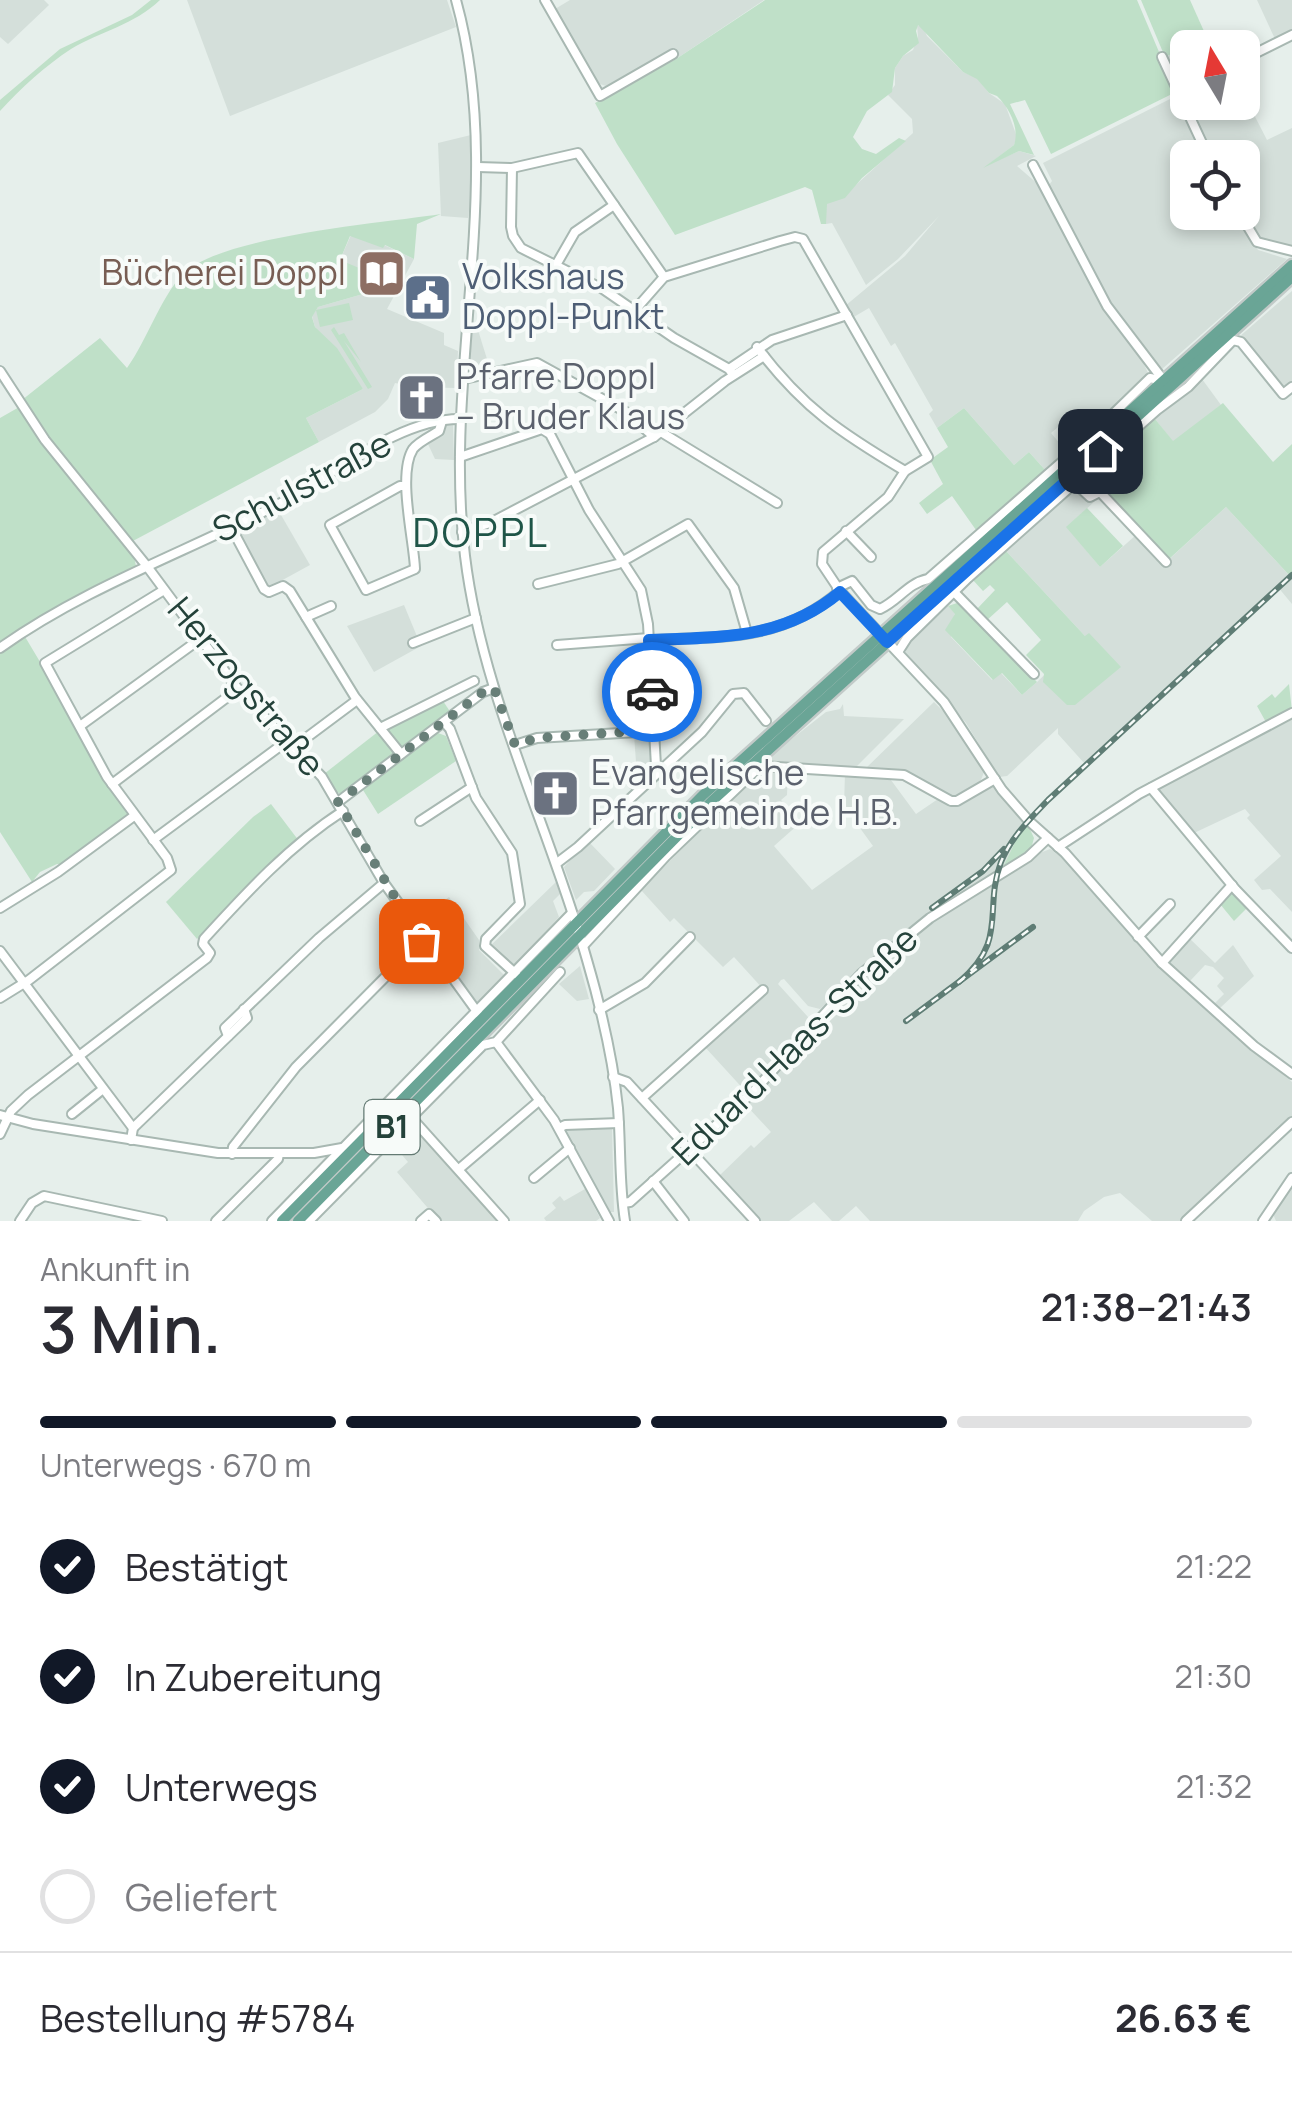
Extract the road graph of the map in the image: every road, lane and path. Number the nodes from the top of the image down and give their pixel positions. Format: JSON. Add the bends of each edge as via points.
{"nodes":[{"id":1,"x":456,"y":0,"type":"edge"},
{"id":2,"x":545,"y":0,"type":"edge"},
{"id":3,"x":1292,"y":34,"type":"edge"},
{"id":4,"x":1260,"y":51,"type":"edge"},
{"id":5,"x":673,"y":54,"type":"dead end"},
{"id":6,"x":1162,"y":57,"type":"dead end"},
{"id":7,"x":1170,"y":70,"type":"edge"},
{"id":8,"x":1033,"y":165,"type":"dead end"},
{"id":9,"x":478,"y":167,"type":"junction"},
{"id":10,"x":512,"y":168,"type":"junction"},
{"id":11,"x":614,"y":204,"type":"junction"},
{"id":12,"x":1250,"y":230,"type":"edge"},
{"id":13,"x":1292,"y":251,"type":"edge"},
{"id":14,"x":556,"y":265,"type":"junction"},
{"id":15,"x":1292,"y":265,"type":"edge"},
{"id":16,"x":664,"y":277,"type":"junction"},
{"id":17,"x":1292,"y":277,"type":"edge"},
{"id":18,"x":634,"y":310,"type":"junction"},
{"id":19,"x":847,"y":315,"type":"junction"},
{"id":20,"x":760,"y":352,"type":"junction"},
{"id":21,"x":0,"y":371,"type":"edge"},
{"id":22,"x":731,"y":372,"type":"junction"},
{"id":23,"x":464,"y":380,"type":"junction"},
{"id":24,"x":1292,"y":387,"type":"edge"},
{"id":25,"x":1170,"y":388,"type":"junction"},
{"id":26,"x":461,"y":419,"type":"junction"},
{"id":27,"x":442,"y":421,"type":"junction"},
{"id":28,"x":658,"y":435,"type":"junction"},
{"id":29,"x":460,"y":457,"type":"junction"},
{"id":30,"x":905,"y":471,"type":"junction"},
{"id":31,"x":1084,"y":475,"type":"junction"},
{"id":32,"x":572,"y":480,"type":"junction"},
{"id":33,"x":1075,"y":484,"type":"junction"},
{"id":34,"x":406,"y":486,"type":"junction"},
{"id":35,"x":1100,"y":492,"type":"junction"},
{"id":36,"x":777,"y":504,"type":"dead end"},
{"id":37,"x":231,"y":527,"type":"junction"},
{"id":38,"x":846,"y":531,"type":"junction"},
{"id":39,"x":462,"y":532,"type":"junction"},
{"id":40,"x":871,"y":557,"type":"dead end"},
{"id":41,"x":623,"y":561,"type":"junction"},
{"id":42,"x":1166,"y":562,"type":"dead end"},
{"id":43,"x":146,"y":565,"type":"junction"},
{"id":44,"x":538,"y":584,"type":"dead end"},
{"id":45,"x":164,"y":590,"type":"junction"},
{"id":46,"x":839,"y":590,"type":"junction"},
{"id":47,"x":955,"y":593,"type":"junction"},
{"id":48,"x":331,"y":606,"type":"dead end"},
{"id":49,"x":306,"y":617,"type":"junction"},
{"id":50,"x":476,"y":618,"type":"junction"},
{"id":51,"x":747,"y":633,"type":"junction"},
{"id":52,"x":883,"y":638,"type":"junction"},
{"id":53,"x":200,"y":639,"type":"junction"},
{"id":54,"x":649,"y":639,"type":"junction"},
{"id":55,"x":413,"y":643,"type":"dead end"},
{"id":56,"x":557,"y":644,"type":"dead end"},
{"id":57,"x":0,"y":648,"type":"edge"},
{"id":58,"x":898,"y":652,"type":"junction"},
{"id":59,"x":1034,"y":674,"type":"dead end"},
{"id":60,"x":474,"y":681,"type":"dead end"},
{"id":61,"x":494,"y":688,"type":"junction"},
{"id":62,"x":238,"y":690,"type":"junction"},
{"id":63,"x":445,"y":696,"type":"junction"},
{"id":64,"x":357,"y":700,"type":"junction"},
{"id":65,"x":456,"y":712,"type":"junction"},
{"id":66,"x":1292,"y":714,"type":"edge"},
{"id":67,"x":766,"y":720,"type":"dead end"},
{"id":68,"x":444,"y":722,"type":"junction"},
{"id":69,"x":80,"y":726,"type":"junction"},
{"id":70,"x":380,"y":728,"type":"junction"},
{"id":71,"x":654,"y":730,"type":"junction"},
{"id":72,"x":290,"y":744,"type":"junction"},
{"id":73,"x":515,"y":745,"type":"junction"},
{"id":74,"x":401,"y":754,"type":"junction"},
{"id":75,"x":753,"y":761,"type":"junction"},
{"id":76,"x":660,"y":770,"type":"junction"},
{"id":77,"x":994,"y":779,"type":"junction"},
{"id":78,"x":112,"y":784,"type":"junction"},
{"id":79,"x":472,"y":786,"type":"junction"},
{"id":80,"x":1151,"y":788,"type":"junction"},
{"id":81,"x":340,"y":806,"type":"junction"},
{"id":82,"x":134,"y":816,"type":"junction"},
{"id":83,"x":420,"y":821,"type":"dead end"},
{"id":84,"x":1048,"y":838,"type":"junction"},
{"id":85,"x":154,"y":840,"type":"junction"},
{"id":86,"x":1058,"y":847,"type":"junction"},
{"id":87,"x":557,"y":863,"type":"junction"},
{"id":88,"x":384,"y":883,"type":"junction"},
{"id":89,"x":1232,"y":885,"type":"junction"},
{"id":90,"x":636,"y":889,"type":"junction"},
{"id":91,"x":621,"y":892,"type":"junction"},
{"id":92,"x":1170,"y":904,"type":"dead end"},
{"id":93,"x":0,"y":908,"type":"edge"},
{"id":94,"x":578,"y":929,"type":"junction"},
{"id":95,"x":690,"y":937,"type":"dead end"},
{"id":96,"x":1138,"y":937,"type":"junction"},
{"id":97,"x":423,"y":940,"type":"junction"},
{"id":98,"x":1292,"y":948,"type":"edge"},
{"id":99,"x":0,"y":950,"type":"edge"},
{"id":100,"x":1162,"y":963,"type":"junction"},
{"id":101,"x":560,"y":972,"type":"dead end"},
{"id":102,"x":516,"y":974,"type":"junction"},
{"id":103,"x":23,"y":983,"type":"junction"},
{"id":104,"x":762,"y":990,"type":"dead end"},
{"id":105,"x":0,"y":998,"type":"edge"},
{"id":106,"x":599,"y":1010,"type":"junction"},
{"id":107,"x":478,"y":1013,"type":"junction"},
{"id":108,"x":496,"y":1042,"type":"junction"},
{"id":109,"x":78,"y":1056,"type":"junction"},
{"id":110,"x":1292,"y":1074,"type":"edge"},
{"id":111,"x":614,"y":1077,"type":"junction"},
{"id":112,"x":414,"y":1088,"type":"junction"},
{"id":113,"x":103,"y":1089,"type":"junction"},
{"id":114,"x":642,"y":1098,"type":"junction"},
{"id":115,"x":540,"y":1100,"type":"junction"},
{"id":116,"x":72,"y":1114,"type":"dead end"},
{"id":117,"x":409,"y":1115,"type":"junction"},
{"id":118,"x":4,"y":1116,"type":"edge"},
{"id":119,"x":1292,"y":1122,"type":"edge"},
{"id":120,"x":619,"y":1123,"type":"junction"},
{"id":121,"x":133,"y":1128,"type":"junction"},
{"id":122,"x":559,"y":1128,"type":"junction"},
{"id":123,"x":0,"y":1134,"type":"edge"},
{"id":124,"x":131,"y":1140,"type":"junction"},
{"id":125,"x":342,"y":1148,"type":"junction"},
{"id":126,"x":570,"y":1148,"type":"junction"},
{"id":127,"x":688,"y":1150,"type":"junction"},
{"id":128,"x":314,"y":1153,"type":"junction"},
{"id":129,"x":232,"y":1154,"type":"junction"},
{"id":130,"x":278,"y":1154,"type":"junction"},
{"id":131,"x":327,"y":1166,"type":"junction"},
{"id":132,"x":459,"y":1169,"type":"junction"},
{"id":133,"x":534,"y":1178,"type":"dead end"},
{"id":134,"x":1292,"y":1178,"type":"edge"},
{"id":135,"x":653,"y":1182,"type":"junction"},
{"id":136,"x":622,"y":1204,"type":"junction"},
{"id":137,"x":624,"y":1218,"type":"edge"},
{"id":138,"x":1266,"y":1220,"type":"edge"},
{"id":139,"x":20,"y":1221,"type":"edge"},
{"id":140,"x":162,"y":1221,"type":"edge"},
{"id":141,"x":216,"y":1221,"type":"edge"},
{"id":142,"x":272,"y":1221,"type":"edge"},
{"id":143,"x":282,"y":1221,"type":"edge"},
{"id":144,"x":298,"y":1221,"type":"edge"},
{"id":145,"x":309,"y":1221,"type":"edge"},
{"id":146,"x":421,"y":1221,"type":"edge"},
{"id":147,"x":436,"y":1221,"type":"edge"},
{"id":148,"x":504,"y":1221,"type":"edge"},
{"id":149,"x":609,"y":1221,"type":"edge"},
{"id":150,"x":684,"y":1221,"type":"edge"},
{"id":151,"x":755,"y":1221,"type":"edge"},
{"id":152,"x":1186,"y":1221,"type":"edge"}],
"edges":[{"from":1,"to":9,"type":"street","via":[[472,74]]},
{"from":2,"to":5,"type":"street","via":[[600,96]]},
{"from":3,"to":4,"type":"street"},
{"from":6,"to":7,"type":"street"},
{"from":8,"to":25,"type":"street","via":[[1107,306]]},
{"from":9,"to":10,"type":"street"},
{"from":9,"to":23,"type":"street"},
{"from":10,"to":11,"type":"street","via":[[578,154]]},
{"from":10,"to":14,"type":"street","via":[[513,236]]},
{"from":11,"to":14,"type":"street","via":[[574,232]]},
{"from":11,"to":16,"type":"street"},
{"from":12,"to":13,"type":"street","via":[[1257,242]]},
{"from":14,"to":18,"type":"street"},
{"from":15,"to":25,"type":"main road","number":"B1"},
{"from":16,"to":18,"type":"street"},
{"from":16,"to":19,"type":"street","via":[[800,237]]},
{"from":17,"to":25,"type":"main road","number":"B1"},
{"from":18,"to":22,"type":"street"},
{"from":19,"to":20,"type":"street","via":[[780,337]]},
{"from":19,"to":30,"type":"street","via":[[928,457]]},
{"from":20,"to":22,"type":"street"},
{"from":20,"to":30,"type":"street","via":[[812,411]]},
{"from":21,"to":43,"type":"street","name":"Herzogstraße","via":[[45,440]]},
{"from":22,"to":28,"type":"street"},
{"from":23,"to":26,"type":"street"},
{"from":23,"to":28,"type":"street","via":[[537,362]]},
{"from":24,"to":25,"type":"street","via":[[1283,394],[1233,340]]},
{"from":25,"to":31,"type":"street"},
{"from":25,"to":46,"type":"street","via":[[1150,378],[1001,516],[889,605],[872,605],[852,581]]},
{"from":25,"to":52,"type":"main road","number":"B1"},
{"from":26,"to":27,"type":"street","name":"Schulstraße"},
{"from":26,"to":29,"type":"street"},
{"from":27,"to":34,"type":"street","via":[[439,431],[413,449]]},
{"from":27,"to":37,"type":"street","name":"Schulstraße","via":[[372,446]]},
{"from":28,"to":32,"type":"street"},
{"from":28,"to":36,"type":"street"},
{"from":29,"to":32,"type":"street","via":[[544,429]]},
{"from":29,"to":39,"type":"street"},
{"from":30,"to":38,"type":"street","via":[[888,497]]},
{"from":31,"to":33,"type":"street"},
{"from":31,"to":35,"type":"street"},
{"from":32,"to":39,"type":"street"},
{"from":32,"to":41,"type":"street"},
{"from":33,"to":35,"type":"street","via":[[1090,497]]},
{"from":33,"to":47,"type":"street"},
{"from":34,"to":34,"type":"street","via":[[414,569],[366,590],[330,525]]},
{"from":35,"to":42,"type":"street"},
{"from":37,"to":43,"type":"street","name":"Schulstraße"},
{"from":37,"to":49,"type":"street","via":[[264,590],[287,587]]},
{"from":38,"to":40,"type":"street"},
{"from":38,"to":46,"type":"street","via":[[821,560]]},
{"from":39,"to":50,"type":"street"},
{"from":41,"to":44,"type":"street"},
{"from":41,"to":51,"type":"street","via":[[688,524],[734,588]]},
{"from":41,"to":54,"type":"street","via":[[641,590]]},
{"from":43,"to":45,"type":"street","name":"Herzogstraße"},
{"from":43,"to":57,"type":"street","name":"Schulstraße"},
{"from":45,"to":53,"type":"street","name":"Herzogstraße"},
{"from":45,"to":69,"type":"street","via":[[44,663]]},
{"from":46,"to":51,"type":"street","via":[[795,622]]},
{"from":46,"to":52,"type":"street"},
{"from":47,"to":58,"type":"street"},
{"from":47,"to":59,"type":"street"},
{"from":48,"to":49,"type":"street"},
{"from":49,"to":64,"type":"street"},
{"from":50,"to":55,"type":"street"},
{"from":50,"to":61,"type":"street"},
{"from":51,"to":54,"type":"street"},
{"from":52,"to":58,"type":"street"},
{"from":52,"to":75,"type":"main road","number":"B1"},
{"from":53,"to":62,"type":"street","name":"Herzogstraße"},
{"from":53,"to":69,"type":"street"},
{"from":54,"to":56,"type":"street"},
{"from":54,"to":71,"type":"street"},
{"from":58,"to":77,"type":"street","via":[[956,718]]},
{"from":60,"to":63,"type":"street"},
{"from":61,"to":65,"type":"street"},
{"from":61,"to":73,"type":"street"},
{"from":62,"to":72,"type":"street","name":"Herzogstraße"},
{"from":62,"to":78,"type":"street"},
{"from":63,"to":65,"type":"street"},
{"from":63,"to":70,"type":"street"},
{"from":64,"to":70,"type":"street"},
{"from":64,"to":72,"type":"street"},
{"from":65,"to":68,"type":"street"},
{"from":66,"to":80,"type":"street"},
{"from":67,"to":76,"type":"street","via":[[736,692]]},
{"from":68,"to":74,"type":"street"},
{"from":68,"to":79,"type":"street"},
{"from":69,"to":78,"type":"street"},
{"from":70,"to":74,"type":"street"},
{"from":71,"to":73,"type":"street"},
{"from":71,"to":76,"type":"street"},
{"from":72,"to":81,"type":"street","name":"Herzogstraße"},
{"from":72,"to":85,"type":"street"},
{"from":73,"to":87,"type":"street"},
{"from":74,"to":81,"type":"street"},
{"from":75,"to":77,"type":"street","via":[[904,775],[950,801]]},
{"from":75,"to":90,"type":"street"},
{"from":75,"to":91,"type":"main road","number":"B1"},
{"from":75,"to":94,"type":"main road","number":"B1"},
{"from":76,"to":87,"type":"street"},
{"from":77,"to":84,"type":"street"},
{"from":78,"to":82,"type":"street"},
{"from":79,"to":83,"type":"street"},
{"from":79,"to":102,"type":"street","via":[[512,853],[520,899],[485,946]]},
{"from":80,"to":86,"type":"street"},
{"from":80,"to":89,"type":"street"},
{"from":81,"to":88,"type":"street","name":"Herzogstraße"},
{"from":81,"to":109,"type":"street","via":[[204,938],[207,958]]},
{"from":82,"to":85,"type":"street"},
{"from":82,"to":93,"type":"street"},
{"from":84,"to":86,"type":"street"},
{"from":84,"to":127,"type":"street","name":"Eduard Haas-Straße","via":[[861,974],[752,1093]]},
{"from":85,"to":103,"type":"street","via":[[170,863],[168,873]]},
{"from":86,"to":96,"type":"street"},
{"from":87,"to":94,"type":"street"},
{"from":88,"to":97,"type":"street","name":"Herzogstraße"},
{"from":88,"to":121,"type":"street","via":[[244,1009],[248,1016]]},
{"from":89,"to":98,"type":"street"},
{"from":89,"to":100,"type":"street"},
{"from":90,"to":91,"type":"street"},
{"from":90,"to":94,"type":"street"},
{"from":91,"to":94,"type":"main road","number":"B1"},
{"from":92,"to":96,"type":"street"},
{"from":94,"to":102,"type":"street"},
{"from":94,"to":106,"type":"street"},
{"from":94,"to":112,"type":"main road","number":"B1"},
{"from":94,"to":117,"type":"main road","number":"B1"},
{"from":95,"to":106,"type":"street","via":[[646,983]]},
{"from":96,"to":100,"type":"street"},
{"from":97,"to":107,"type":"street","name":"Herzogstraße"},
{"from":97,"to":129,"type":"street","via":[[296,1068]]},
{"from":99,"to":103,"type":"street"},
{"from":100,"to":110,"type":"street"},
{"from":101,"to":108,"type":"street"},
{"from":102,"to":107,"type":"street"},
{"from":103,"to":105,"type":"street"},
{"from":103,"to":109,"type":"street"},
{"from":104,"to":114,"type":"street"},
{"from":106,"to":111,"type":"street"},
{"from":107,"to":125,"type":"street"},
{"from":108,"to":115,"type":"street"},
{"from":108,"to":117,"type":"street","via":[[482,1046]]},
{"from":109,"to":113,"type":"street"},
{"from":109,"to":118,"type":"street"},
{"from":111,"to":114,"type":"street"},
{"from":111,"to":120,"type":"street"},
{"from":112,"to":125,"type":"main road"},
{"from":112,"to":143,"type":"main road","number":"B1"},
{"from":113,"to":116,"type":"street"},
{"from":113,"to":121,"type":"street"},
{"from":114,"to":127,"type":"street"},
{"from":115,"to":122,"type":"street"},
{"from":115,"to":132,"type":"street"},
{"from":117,"to":132,"type":"street"},
{"from":117,"to":144,"type":"main road","number":"B1"},
{"from":117,"to":145,"type":"street"},
{"from":118,"to":123,"type":"street"},
{"from":118,"to":124,"type":"street"},
{"from":119,"to":152,"type":"street"},
{"from":120,"to":122,"type":"street"},
{"from":120,"to":136,"type":"street"},
{"from":121,"to":124,"type":"street"},
{"from":122,"to":126,"type":"street"},
{"from":124,"to":129,"type":"street"},
{"from":125,"to":128,"type":"street"},
{"from":125,"to":131,"type":"street"},
{"from":126,"to":133,"type":"street"},
{"from":126,"to":149,"type":"street"},
{"from":127,"to":135,"type":"street","name":"Eduard Haas-Straße"},
{"from":127,"to":151,"type":"street"},
{"from":128,"to":130,"type":"street"},
{"from":128,"to":131,"type":"street","via":[[326,1156]]},
{"from":129,"to":130,"type":"street"},
{"from":130,"to":141,"type":"street"},
{"from":131,"to":142,"type":"street"},
{"from":132,"to":148,"type":"street"},
{"from":134,"to":138,"type":"street"},
{"from":135,"to":136,"type":"street","name":"Eduard Haas-Straße"},
{"from":135,"to":150,"type":"street"},
{"from":136,"to":137,"type":"street"},
{"from":137,"to":149,"type":"street"},
{"from":139,"to":140,"type":"street","via":[[44,1196]]},
{"from":146,"to":147,"type":"street","via":[[430,1214]]}]}
